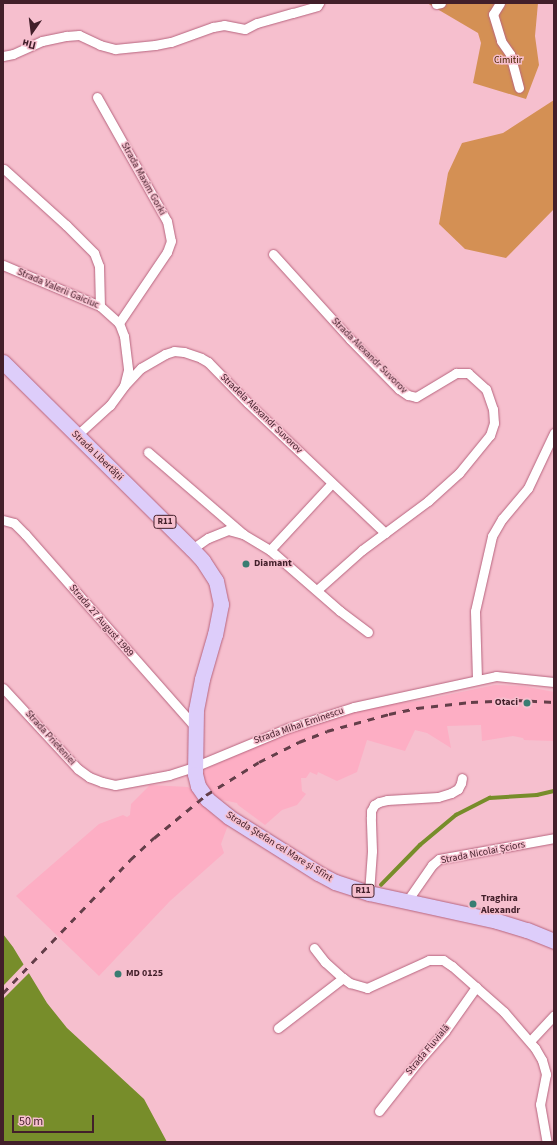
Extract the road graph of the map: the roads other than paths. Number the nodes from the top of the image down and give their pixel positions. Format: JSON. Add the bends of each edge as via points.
{"nodes":[{"id":1,"x":319,"y":3,"type":"edge"},
{"id":2,"x":500,"y":3,"type":"edge"},
{"id":3,"x":3,"y":56,"type":"edge"},
{"id":4,"x":519,"y":88,"type":"dead end"},
{"id":5,"x":97,"y":97,"type":"dead end"},
{"id":6,"x":4,"y":169,"type":"edge"},
{"id":7,"x":273,"y":254,"type":"dead end"},
{"id":8,"x":3,"y":266,"type":"edge"},
{"id":9,"x":100,"y":306,"type":"junction"},
{"id":10,"x":119,"y":323,"type":"junction"},
{"id":11,"x":3,"y":362,"type":"edge"},
{"id":12,"x":124,"y":386,"type":"junction"},
{"id":13,"x":554,"y":433,"type":"edge"},
{"id":14,"x":76,"y":436,"type":"junction"},
{"id":15,"x":148,"y":452,"type":"dead end"},
{"id":16,"x":332,"y":483,"type":"junction"},
{"id":17,"x":3,"y":520,"type":"edge"},
{"id":18,"x":385,"y":533,"type":"junction"},
{"id":19,"x":243,"y":534,"type":"junction"},
{"id":20,"x":192,"y":549,"type":"junction"},
{"id":21,"x":270,"y":550,"type":"junction"},
{"id":22,"x":317,"y":590,"type":"junction"},
{"id":23,"x":368,"y":632,"type":"dead end"},
{"id":24,"x":477,"y":679,"type":"junction"},
{"id":25,"x":554,"y":682,"type":"edge"},
{"id":26,"x":3,"y":688,"type":"edge"},
{"id":27,"x":196,"y":728,"type":"junction"},
{"id":28,"x":194,"y":767,"type":"junction"},
{"id":29,"x":462,"y":778,"type":"dead end"},
{"id":30,"x":554,"y":838,"type":"edge"},
{"id":31,"x":369,"y":893,"type":"junction"},
{"id":32,"x":407,"y":901,"type":"junction"},
{"id":33,"x":554,"y":941,"type":"edge"},
{"id":34,"x":314,"y":948,"type":"dead end"},
{"id":35,"x":343,"y":978,"type":"junction"},
{"id":36,"x":476,"y":987,"type":"junction"},
{"id":37,"x":554,"y":1015,"type":"edge"},
{"id":38,"x":278,"y":1028,"type":"dead end"},
{"id":39,"x":531,"y":1040,"type":"junction"},
{"id":40,"x":379,"y":1111,"type":"dead end"},
{"id":41,"x":548,"y":1142,"type":"edge"}],
"edges":[{"from":1,"to":3,"type":"street","via":[[317,6],[257,23],[245,29],[213,27],[155,45],[115,49],[79,35],[42,42]]},
{"from":2,"to":4,"type":"street","via":[[493,14],[501,41],[510,54]]},
{"from":5,"to":10,"type":"street","name":"Strada Maxim Gorki","via":[[167,221],[171,241],[167,252]]},
{"from":6,"to":9,"type":"street","via":[[94,253],[99,266]]},
{"from":7,"to":18,"type":"street","name":"Strada Alexandr Suvorov","via":[[350,339],[408,395],[416,397],[424,394],[456,373],[468,373],[486,390],[493,409],[494,423],[490,435],[459,473],[428,501]]},
{"from":8,"to":9,"type":"street","name":"Strada Valerii Gaiciuc"},
{"from":9,"to":10,"type":"street","name":"Strada Valerii Gaiciuc"},
{"from":10,"to":12,"type":"street","via":[[124,336],[128,370]]},
{"from":11,"to":14,"type":"main road","name":"Strada Libertății","number":"R11"},
{"from":12,"to":14,"type":"street","via":[[110,405]]},
{"from":12,"to":16,"type":"street","name":"Stradela Alexandr Suvorov","via":[[141,368],[164,354],[174,351],[194,355],[208,362],[248,404]]},
{"from":13,"to":24,"type":"street","via":[[528,488],[502,519],[492,536],[475,611]]},
{"from":14,"to":20,"type":"main road","name":"Strada Libertății","number":"R11"},
{"from":15,"to":19,"type":"street"},
{"from":16,"to":18,"type":"street","name":"Stradela Alexandr Suvorov"},
{"from":16,"to":21,"type":"street"},
{"from":17,"to":27,"type":"street","name":"Strada 27 August 1989","via":[[14,523],[25,534]]},
{"from":18,"to":22,"type":"street","name":"Strada Alexandr Suvorov"},
{"from":19,"to":20,"type":"street","via":[[228,530],[208,538]]},
{"from":19,"to":21,"type":"street"},
{"from":20,"to":27,"type":"main road","name":"Strada Libertății","number":"R11","via":[[212,574],[221,604],[198,693]]},
{"from":21,"to":22,"type":"street"},
{"from":22,"to":23,"type":"street"},
{"from":24,"to":25,"type":"street","name":"Strada Mihai Eminescu","via":[[496,676]]},
{"from":24,"to":28,"type":"street","name":"Strada Mihai Eminescu","via":[[315,718]]},
{"from":26,"to":28,"type":"street","name":"Strada Prieteniei","via":[[57,748],[89,777],[116,784]]},
{"from":27,"to":28,"type":"main road","number":"R11"},
{"from":28,"to":31,"type":"main road","name":"Strada Ştefan cel Mare şi Sfînt","number":"R11","via":[[198,786],[207,799],[229,817],[334,882]]},
{"from":29,"to":31,"type":"street","via":[[458,789],[450,793],[419,800],[387,800],[374,805],[371,817]]},
{"from":30,"to":32,"type":"street","name":"Strada Nicolai Șciors","via":[[439,859],[432,864]]},
{"from":31,"to":32,"type":"main road","name":"Strada Ştefan cel Mare şi Sfînt","number":"R11"},
{"from":32,"to":33,"type":"main road","name":"Strada Ştefan cel Mare şi Sfînt","number":"R11","via":[[497,921]]},
{"from":34,"to":35,"type":"street"},
{"from":35,"to":36,"type":"street","via":[[367,988],[429,960],[443,960]]},
{"from":35,"to":38,"type":"street"},
{"from":36,"to":39,"type":"street"},
{"from":36,"to":40,"type":"street","name":"Strada Fluvială","via":[[445,1031]]},
{"from":37,"to":39,"type":"street"},
{"from":39,"to":41,"type":"street","via":[[546,1074],[540,1104]]}]}
